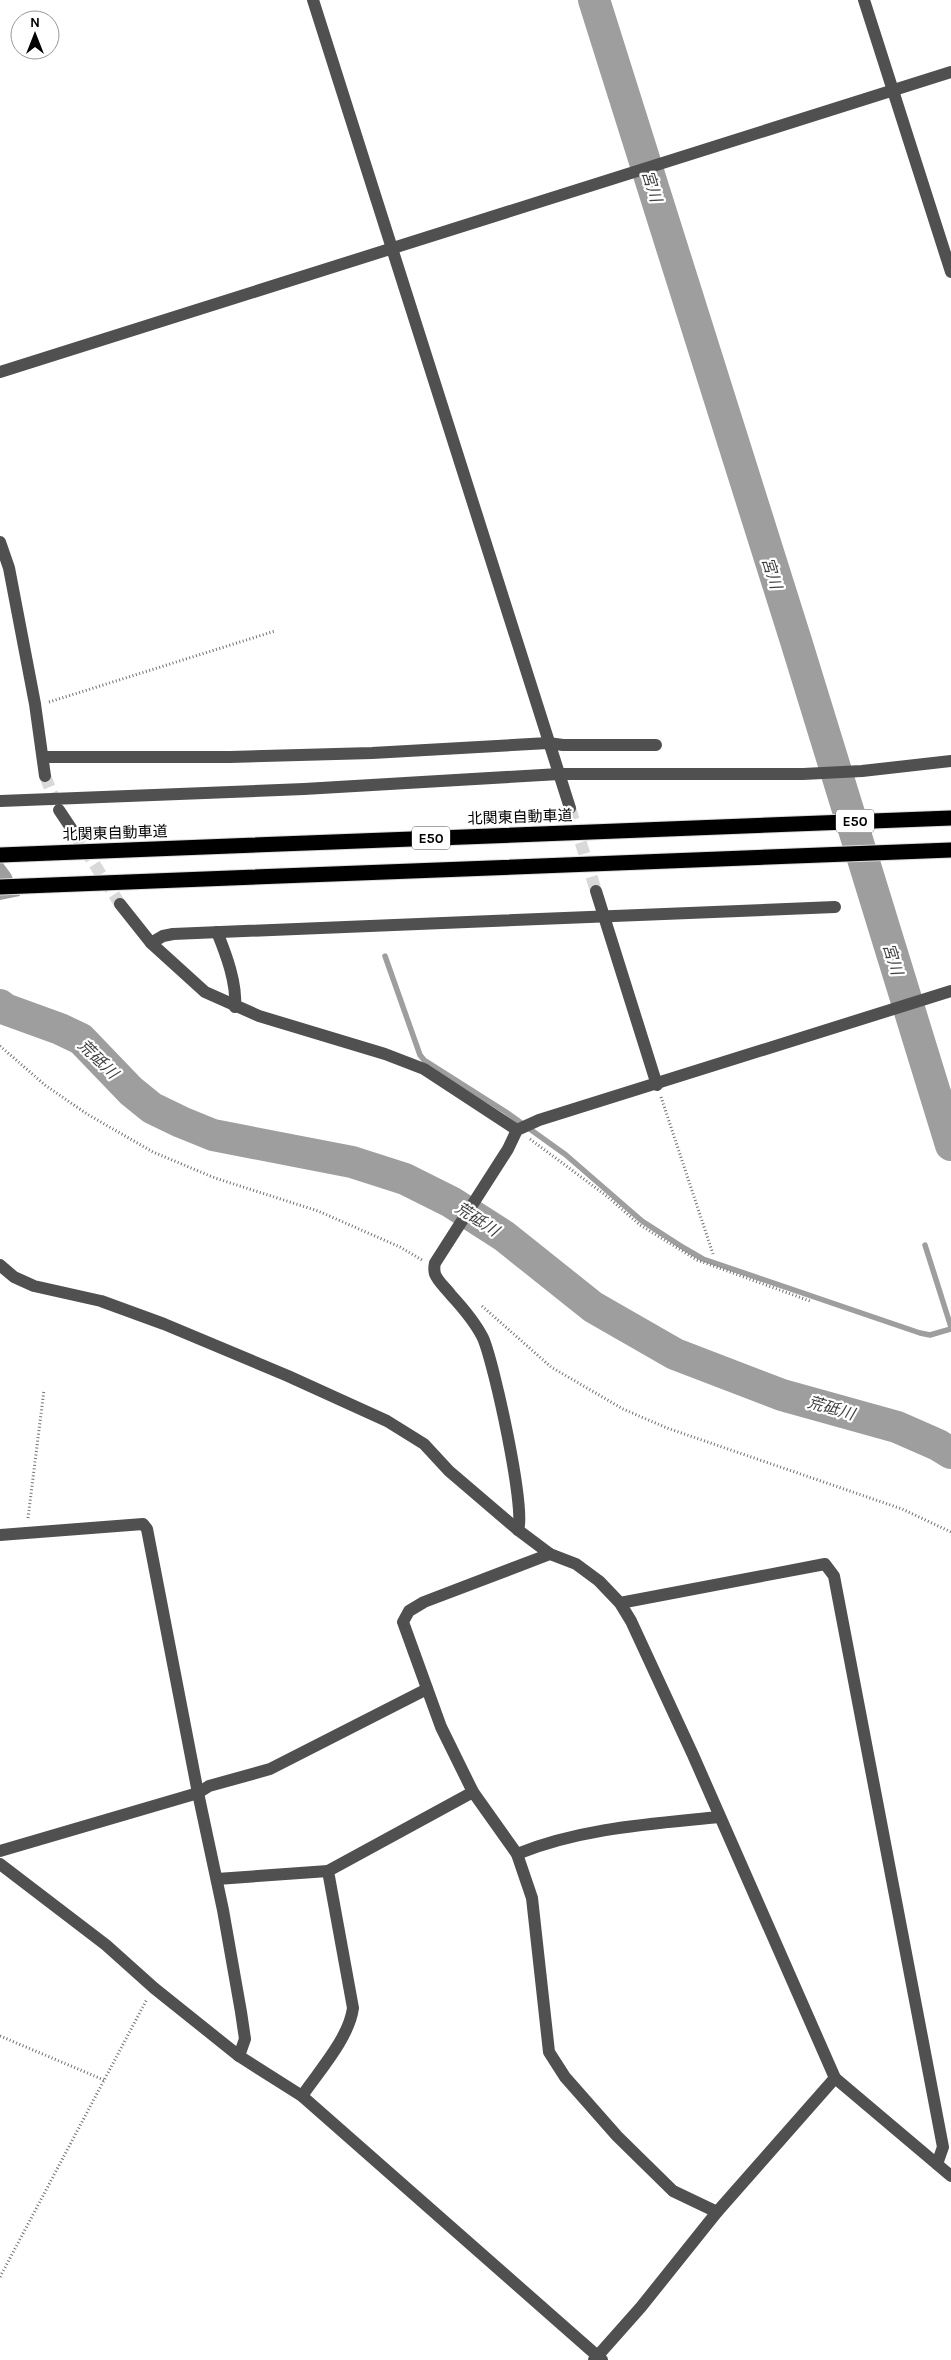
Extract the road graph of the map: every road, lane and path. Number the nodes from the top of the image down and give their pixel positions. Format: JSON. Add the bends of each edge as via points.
{"nodes":[{"id":1,"x":313,"y":0,"type":"edge"},
{"id":2,"x":864,"y":0,"type":"edge"},
{"id":3,"x":951,"y":72,"type":"edge"},
{"id":4,"x":893,"y":91,"type":"junction"},
{"id":5,"x":391,"y":249,"type":"junction"},
{"id":6,"x":951,"y":272,"type":"edge"},
{"id":7,"x":0,"y":372,"type":"edge"},
{"id":8,"x":0,"y":542,"type":"edge"},
{"id":9,"x":275,"y":631,"type":"dead end"},
{"id":10,"x":35,"y":704,"type":"junction"},
{"id":11,"x":548,"y":743,"type":"junction"},
{"id":12,"x":656,"y":745,"type":"dead end"},
{"id":13,"x":43,"y":757,"type":"junction"},
{"id":14,"x":951,"y":761,"type":"edge"},
{"id":15,"x":559,"y":774,"type":"junction"},
{"id":16,"x":45,"y":776,"type":"tunnel mouth"},
{"id":17,"x":0,"y":802,"type":"edge"},
{"id":18,"x":570,"y":808,"type":"tunnel mouth"},
{"id":19,"x":59,"y":810,"type":"tunnel mouth"},
{"id":20,"x":951,"y":818,"type":"edge"},
{"id":21,"x":75,"y":834,"type":"tunnel mouth"},
{"id":22,"x":951,"y":850,"type":"edge"},
{"id":23,"x":0,"y":855,"type":"edge"},
{"id":24,"x":0,"y":887,"type":"edge"},
{"id":25,"x":596,"y":891,"type":"tunnel mouth"},
{"id":26,"x":120,"y":904,"type":"tunnel mouth"},
{"id":27,"x":835,"y":907,"type":"dead end"},
{"id":28,"x":604,"y":917,"type":"junction"},
{"id":29,"x":217,"y":932,"type":"junction"},
{"id":30,"x":151,"y":943,"type":"junction"},
{"id":31,"x":951,"y":991,"type":"edge"},
{"id":32,"x":235,"y":1007,"type":"junction"},
{"id":33,"x":657,"y":1085,"type":"junction"},
{"id":34,"x":518,"y":1130,"type":"junction"},
{"id":35,"x":713,"y":1254,"type":"dead end"},
{"id":36,"x":0,"y":1265,"type":"edge"},
{"id":37,"x":810,"y":1300,"type":"dead end"},
{"id":38,"x":44,"y":1390,"type":"dead end"},
{"id":39,"x":518,"y":1530,"type":"junction"},
{"id":40,"x":26,"y":1533,"type":"junction"},
{"id":41,"x":0,"y":1535,"type":"edge"},
{"id":42,"x":550,"y":1554,"type":"junction"},
{"id":43,"x":620,"y":1603,"type":"junction"},
{"id":44,"x":427,"y":1689,"type":"junction"},
{"id":45,"x":198,"y":1792,"type":"junction"},
{"id":46,"x":473,"y":1792,"type":"junction"},
{"id":47,"x":719,"y":1817,"type":"junction"},
{"id":48,"x":0,"y":1851,"type":"edge"},
{"id":49,"x":517,"y":1854,"type":"junction"},
{"id":50,"x":0,"y":1864,"type":"edge"},
{"id":51,"x":328,"y":1871,"type":"junction"},
{"id":52,"x":217,"y":1879,"type":"junction"},
{"id":53,"x":154,"y":1988,"type":"junction"},
{"id":54,"x":0,"y":2036,"type":"edge"},
{"id":55,"x":239,"y":2056,"type":"junction"},
{"id":56,"x":835,"y":2078,"type":"junction"},
{"id":57,"x":104,"y":2080,"type":"junction"},
{"id":58,"x":302,"y":2096,"type":"junction"},
{"id":59,"x":937,"y":2164,"type":"junction"},
{"id":60,"x":951,"y":2176,"type":"edge"},
{"id":61,"x":717,"y":2212,"type":"junction"},
{"id":62,"x":0,"y":2277,"type":"edge"},
{"id":63,"x":598,"y":2358,"type":"edge"}],
"edges":[{"from":1,"to":5,"type":"street"},
{"from":2,"to":4,"type":"street"},
{"from":3,"to":4,"type":"street"},
{"from":4,"to":5,"type":"street"},
{"from":4,"to":6,"type":"street"},
{"from":5,"to":7,"type":"street"},
{"from":5,"to":11,"type":"street"},
{"from":8,"to":10,"type":"street","via":[[9,568]]},
{"from":9,"to":10,"type":"path","via":[[53,702]]},
{"from":10,"to":13,"type":"street"},
{"from":11,"to":12,"type":"street"},
{"from":11,"to":13,"type":"street","via":[[230,757]]},
{"from":11,"to":15,"type":"street"},
{"from":13,"to":16,"type":"street"},
{"from":14,"to":15,"type":"street","via":[[803,774]]},
{"from":15,"to":17,"type":"street"},
{"from":15,"to":18,"type":"street"},
{"from":19,"to":21,"type":"street"},
{"from":20,"to":23,"type":"highway","name":"北関東自動車道","number":"E50"},
{"from":22,"to":24,"type":"highway","number":"E50"},
{"from":25,"to":28,"type":"street"},
{"from":26,"to":30,"type":"street"},
{"from":27,"to":28,"type":"street"},
{"from":28,"to":29,"type":"street"},
{"from":28,"to":33,"type":"street"},
{"from":29,"to":30,"type":"street","via":[[173,934]]},
{"from":29,"to":32,"type":"street","via":[[233,986]]},
{"from":30,"to":32,"type":"street","via":[[205,992]]},
{"from":31,"to":33,"type":"street"},
{"from":32,"to":34,"type":"street","via":[[424,1069]]},
{"from":33,"to":34,"type":"street","via":[[528,1124]]},
{"from":33,"to":35,"type":"path"},
{"from":34,"to":37,"type":"path","via":[[640,1225],[697,1260]]},
{"from":34,"to":39,"type":"street","via":[[435,1263],[435,1275],[472,1319],[483,1338],[517,1484],[521,1523]]},
{"from":36,"to":39,"type":"street","via":[[14,1277],[34,1286],[101,1301],[164,1324],[387,1422],[424,1444],[449,1471]]},
{"from":38,"to":40,"type":"path"},
{"from":39,"to":42,"type":"street"},
{"from":40,"to":41,"type":"street"},
{"from":40,"to":45,"type":"street","via":[[143,1524],[147,1529]]},
{"from":42,"to":43,"type":"street","via":[[576,1564],[599,1581]]},
{"from":42,"to":44,"type":"street","via":[[424,1602],[409,1611],[403,1622]]},
{"from":43,"to":47,"type":"street"},
{"from":43,"to":59,"type":"street","via":[[825,1564],[834,1576],[943,2147]]},
{"from":44,"to":45,"type":"street","via":[[270,1769]]},
{"from":44,"to":46,"type":"street","via":[[441,1727]]},
{"from":45,"to":48,"type":"street"},
{"from":45,"to":52,"type":"street"},
{"from":46,"to":49,"type":"street"},
{"from":46,"to":51,"type":"street"},
{"from":47,"to":49,"type":"street","via":[[615,1828]]},
{"from":47,"to":56,"type":"street"},
{"from":49,"to":61,"type":"street","via":[[532,1898],[549,2052],[565,2077],[611,2129],[673,2191]]},
{"from":50,"to":53,"type":"street","via":[[106,1945]]},
{"from":51,"to":52,"type":"street"},
{"from":51,"to":58,"type":"street","via":[[352,2014],[346,2032]]},
{"from":52,"to":55,"type":"street","via":[[245,2038]]},
{"from":53,"to":55,"type":"street"},
{"from":53,"to":57,"type":"path"},
{"from":54,"to":57,"type":"path"},
{"from":55,"to":58,"type":"street"},
{"from":56,"to":59,"type":"street"},
{"from":56,"to":61,"type":"street"},
{"from":57,"to":62,"type":"path"},
{"from":58,"to":63,"type":"street"},
{"from":59,"to":60,"type":"street"},
{"from":61,"to":63,"type":"street"}]}
